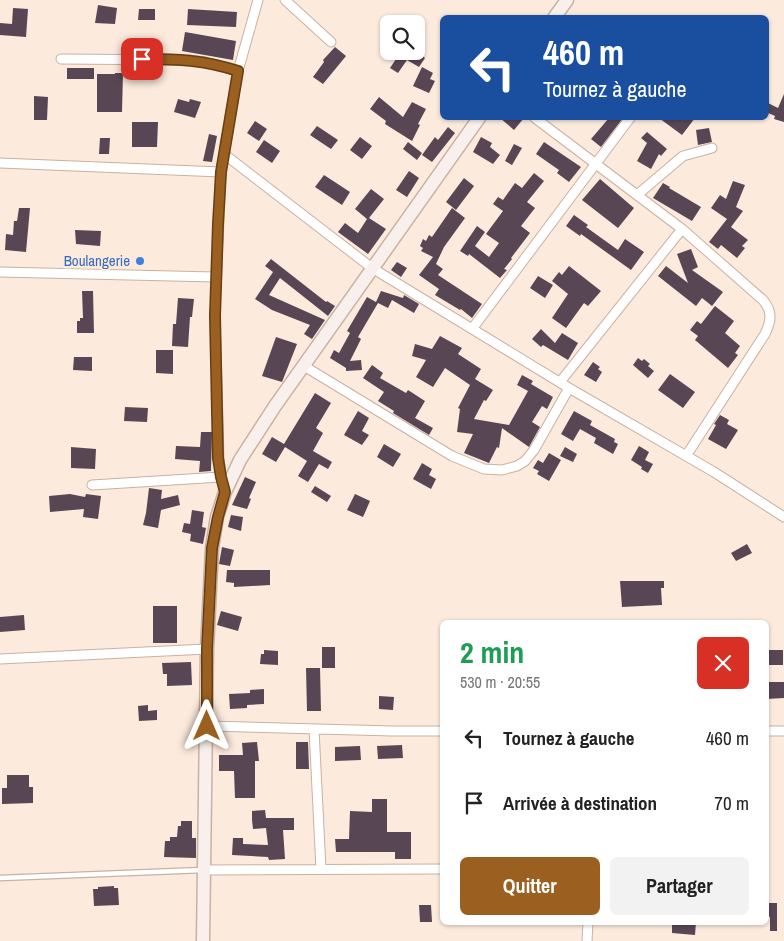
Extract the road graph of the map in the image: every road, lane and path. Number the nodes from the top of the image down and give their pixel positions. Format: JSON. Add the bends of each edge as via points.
{"nodes":[{"id":1,"x":258,"y":0,"type":"edge"},
{"id":2,"x":285,"y":0,"type":"edge"},
{"id":3,"x":567,"y":0,"type":"edge"},
{"id":4,"x":556,"y":15,"type":"edge"},
{"id":5,"x":331,"y":42,"type":"dead end"},
{"id":6,"x":61,"y":59,"type":"dead end"},
{"id":7,"x":238,"y":71,"type":"junction"},
{"id":8,"x":478,"y":120,"type":"edge"},
{"id":9,"x":538,"y":120,"type":"edge"},
{"id":10,"x":628,"y":120,"type":"edge"},
{"id":11,"x":712,"y":148,"type":"dead end"},
{"id":12,"x":224,"y":154,"type":"junction"},
{"id":13,"x":0,"y":163,"type":"edge"},
{"id":14,"x":595,"y":164,"type":"junction"},
{"id":15,"x":221,"y":172,"type":"junction"},
{"id":16,"x":637,"y":195,"type":"junction"},
{"id":17,"x":682,"y":229,"type":"junction"},
{"id":18,"x":372,"y":268,"type":"junction"},
{"id":19,"x":0,"y":272,"type":"edge"},
{"id":20,"x":216,"y":277,"type":"junction"},
{"id":21,"x":472,"y":329,"type":"junction"},
{"id":22,"x":304,"y":366,"type":"junction"},
{"id":23,"x":560,"y":382,"type":"junction"},
{"id":24,"x":569,"y":388,"type":"junction"},
{"id":25,"x":686,"y":456,"type":"junction"},
{"id":26,"x":221,"y":477,"type":"junction"},
{"id":27,"x":92,"y":486,"type":"dead end"},
{"id":28,"x":225,"y":492,"type":"junction"},
{"id":29,"x":784,"y":517,"type":"edge"},
{"id":30,"x":207,"y":649,"type":"junction"},
{"id":31,"x":0,"y":659,"type":"edge"},
{"id":32,"x":207,"y":726,"type":"junction"},
{"id":33,"x":314,"y":729,"type":"junction"},
{"id":34,"x":440,"y":731,"type":"edge"},
{"id":35,"x":769,"y":731,"type":"edge"},
{"id":36,"x":784,"y":731,"type":"edge"},
{"id":37,"x":322,"y":869,"type":"junction"},
{"id":38,"x":440,"y":869,"type":"edge"},
{"id":39,"x":205,"y":870,"type":"junction"},
{"id":40,"x":0,"y":878,"type":"edge"},
{"id":41,"x":588,"y":925,"type":"edge"},
{"id":42,"x":203,"y":941,"type":"edge"},
{"id":43,"x":587,"y":941,"type":"edge"}],
"edges":[{"from":1,"to":7,"type":"street"},
{"from":2,"to":5,"type":"street"},
{"from":3,"to":4,"type":"street"},
{"from":6,"to":7,"type":"street","via":[[189,60]]},
{"from":7,"to":12,"type":"street"},
{"from":8,"to":18,"type":"street"},
{"from":9,"to":14,"type":"street"},
{"from":10,"to":14,"type":"street"},
{"from":11,"to":16,"type":"street","via":[[682,156]]},
{"from":12,"to":15,"type":"street"},
{"from":12,"to":18,"type":"street"},
{"from":13,"to":15,"type":"street"},
{"from":14,"to":16,"type":"street"},
{"from":14,"to":21,"type":"street"},
{"from":15,"to":20,"type":"street"},
{"from":16,"to":17,"type":"street"},
{"from":17,"to":23,"type":"street"},
{"from":17,"to":25,"type":"street","via":[[763,300],[771,318],[761,341]]},
{"from":18,"to":21,"type":"street"},
{"from":18,"to":22,"type":"street"},
{"from":19,"to":20,"type":"street"},
{"from":20,"to":26,"type":"street"},
{"from":21,"to":23,"type":"street"},
{"from":22,"to":24,"type":"street","via":[[452,456],[484,469],[502,470],[525,461]]},
{"from":22,"to":28,"type":"street","via":[[240,460]]},
{"from":23,"to":24,"type":"street"},
{"from":24,"to":25,"type":"street"},
{"from":25,"to":29,"type":"street"},
{"from":26,"to":27,"type":"street"},
{"from":26,"to":28,"type":"street"},
{"from":28,"to":30,"type":"street","via":[[212,548]]},
{"from":30,"to":31,"type":"street"},
{"from":30,"to":32,"type":"street"},
{"from":32,"to":33,"type":"street"},
{"from":32,"to":39,"type":"street"},
{"from":33,"to":34,"type":"street"},
{"from":33,"to":37,"type":"street"},
{"from":35,"to":36,"type":"street"},
{"from":37,"to":38,"type":"street"},
{"from":37,"to":39,"type":"street"},
{"from":39,"to":40,"type":"lane"},
{"from":39,"to":42,"type":"street"},
{"from":41,"to":43,"type":"street"}]}
